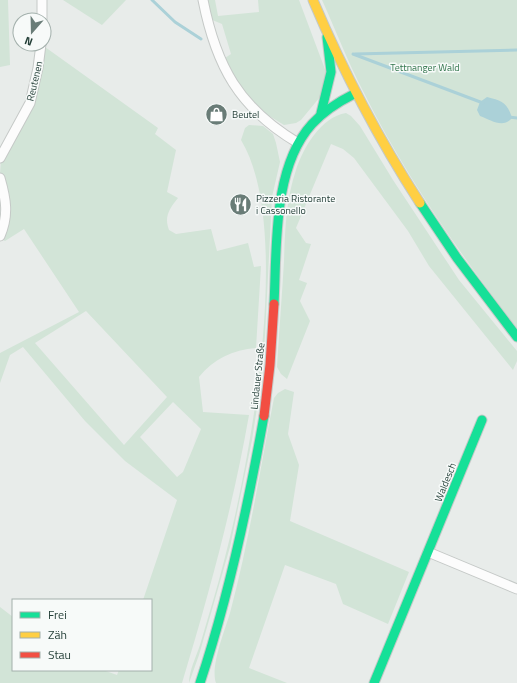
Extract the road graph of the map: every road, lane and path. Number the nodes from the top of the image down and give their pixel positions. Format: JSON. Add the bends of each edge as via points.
{"nodes":[{"id":1,"x":42,"y":0,"type":"edge"},
{"id":2,"x":203,"y":0,"type":"edge"},
{"id":3,"x":313,"y":0,"type":"edge"},
{"id":4,"x":42,"y":12,"type":"edge"},
{"id":5,"x":326,"y":35,"type":"junction"},
{"id":6,"x":40,"y":52,"type":"edge"},
{"id":7,"x":354,"y":94,"type":"junction"},
{"id":8,"x":321,"y":113,"type":"junction"},
{"id":9,"x":298,"y":143,"type":"junction"},
{"id":10,"x":0,"y":158,"type":"edge"},
{"id":11,"x":0,"y":178,"type":"edge"},
{"id":12,"x":0,"y":236,"type":"edge"},
{"id":13,"x":517,"y":337,"type":"edge"},
{"id":14,"x":482,"y":420,"type":"dead end"},
{"id":15,"x":428,"y":552,"type":"junction"},
{"id":16,"x":517,"y":589,"type":"edge"},
{"id":17,"x":201,"y":682,"type":"edge"},
{"id":18,"x":374,"y":683,"type":"edge"}],
"edges":[{"from":1,"to":4,"type":"street"},
{"from":2,"to":9,"type":"street","via":[[213,43],[234,86],[253,110],[282,134]]},
{"from":3,"to":5,"type":"main road"},
{"from":5,"to":7,"type":"main road"},
{"from":5,"to":8,"type":"main road","via":[[331,72]]},
{"from":6,"to":10,"type":"street","name":"Reutenen","via":[[30,103]]},
{"from":7,"to":8,"type":"main road","name":"Lindauer Straße"},
{"from":7,"to":13,"type":"main road","via":[[432,222],[480,291]]},
{"from":8,"to":9,"type":"main road","name":"Lindauer Straße"},
{"from":9,"to":17,"type":"main road","name":"Lindauer Straße","via":[[288,166],[281,204],[274,327],[266,406],[237,552]]},
{"from":11,"to":12,"type":"street","via":[[7,209]]},
{"from":14,"to":15,"type":"main road","name":"Waldesch"},
{"from":15,"to":16,"type":"street"},
{"from":15,"to":18,"type":"main road","name":"Waldesch"}]}
